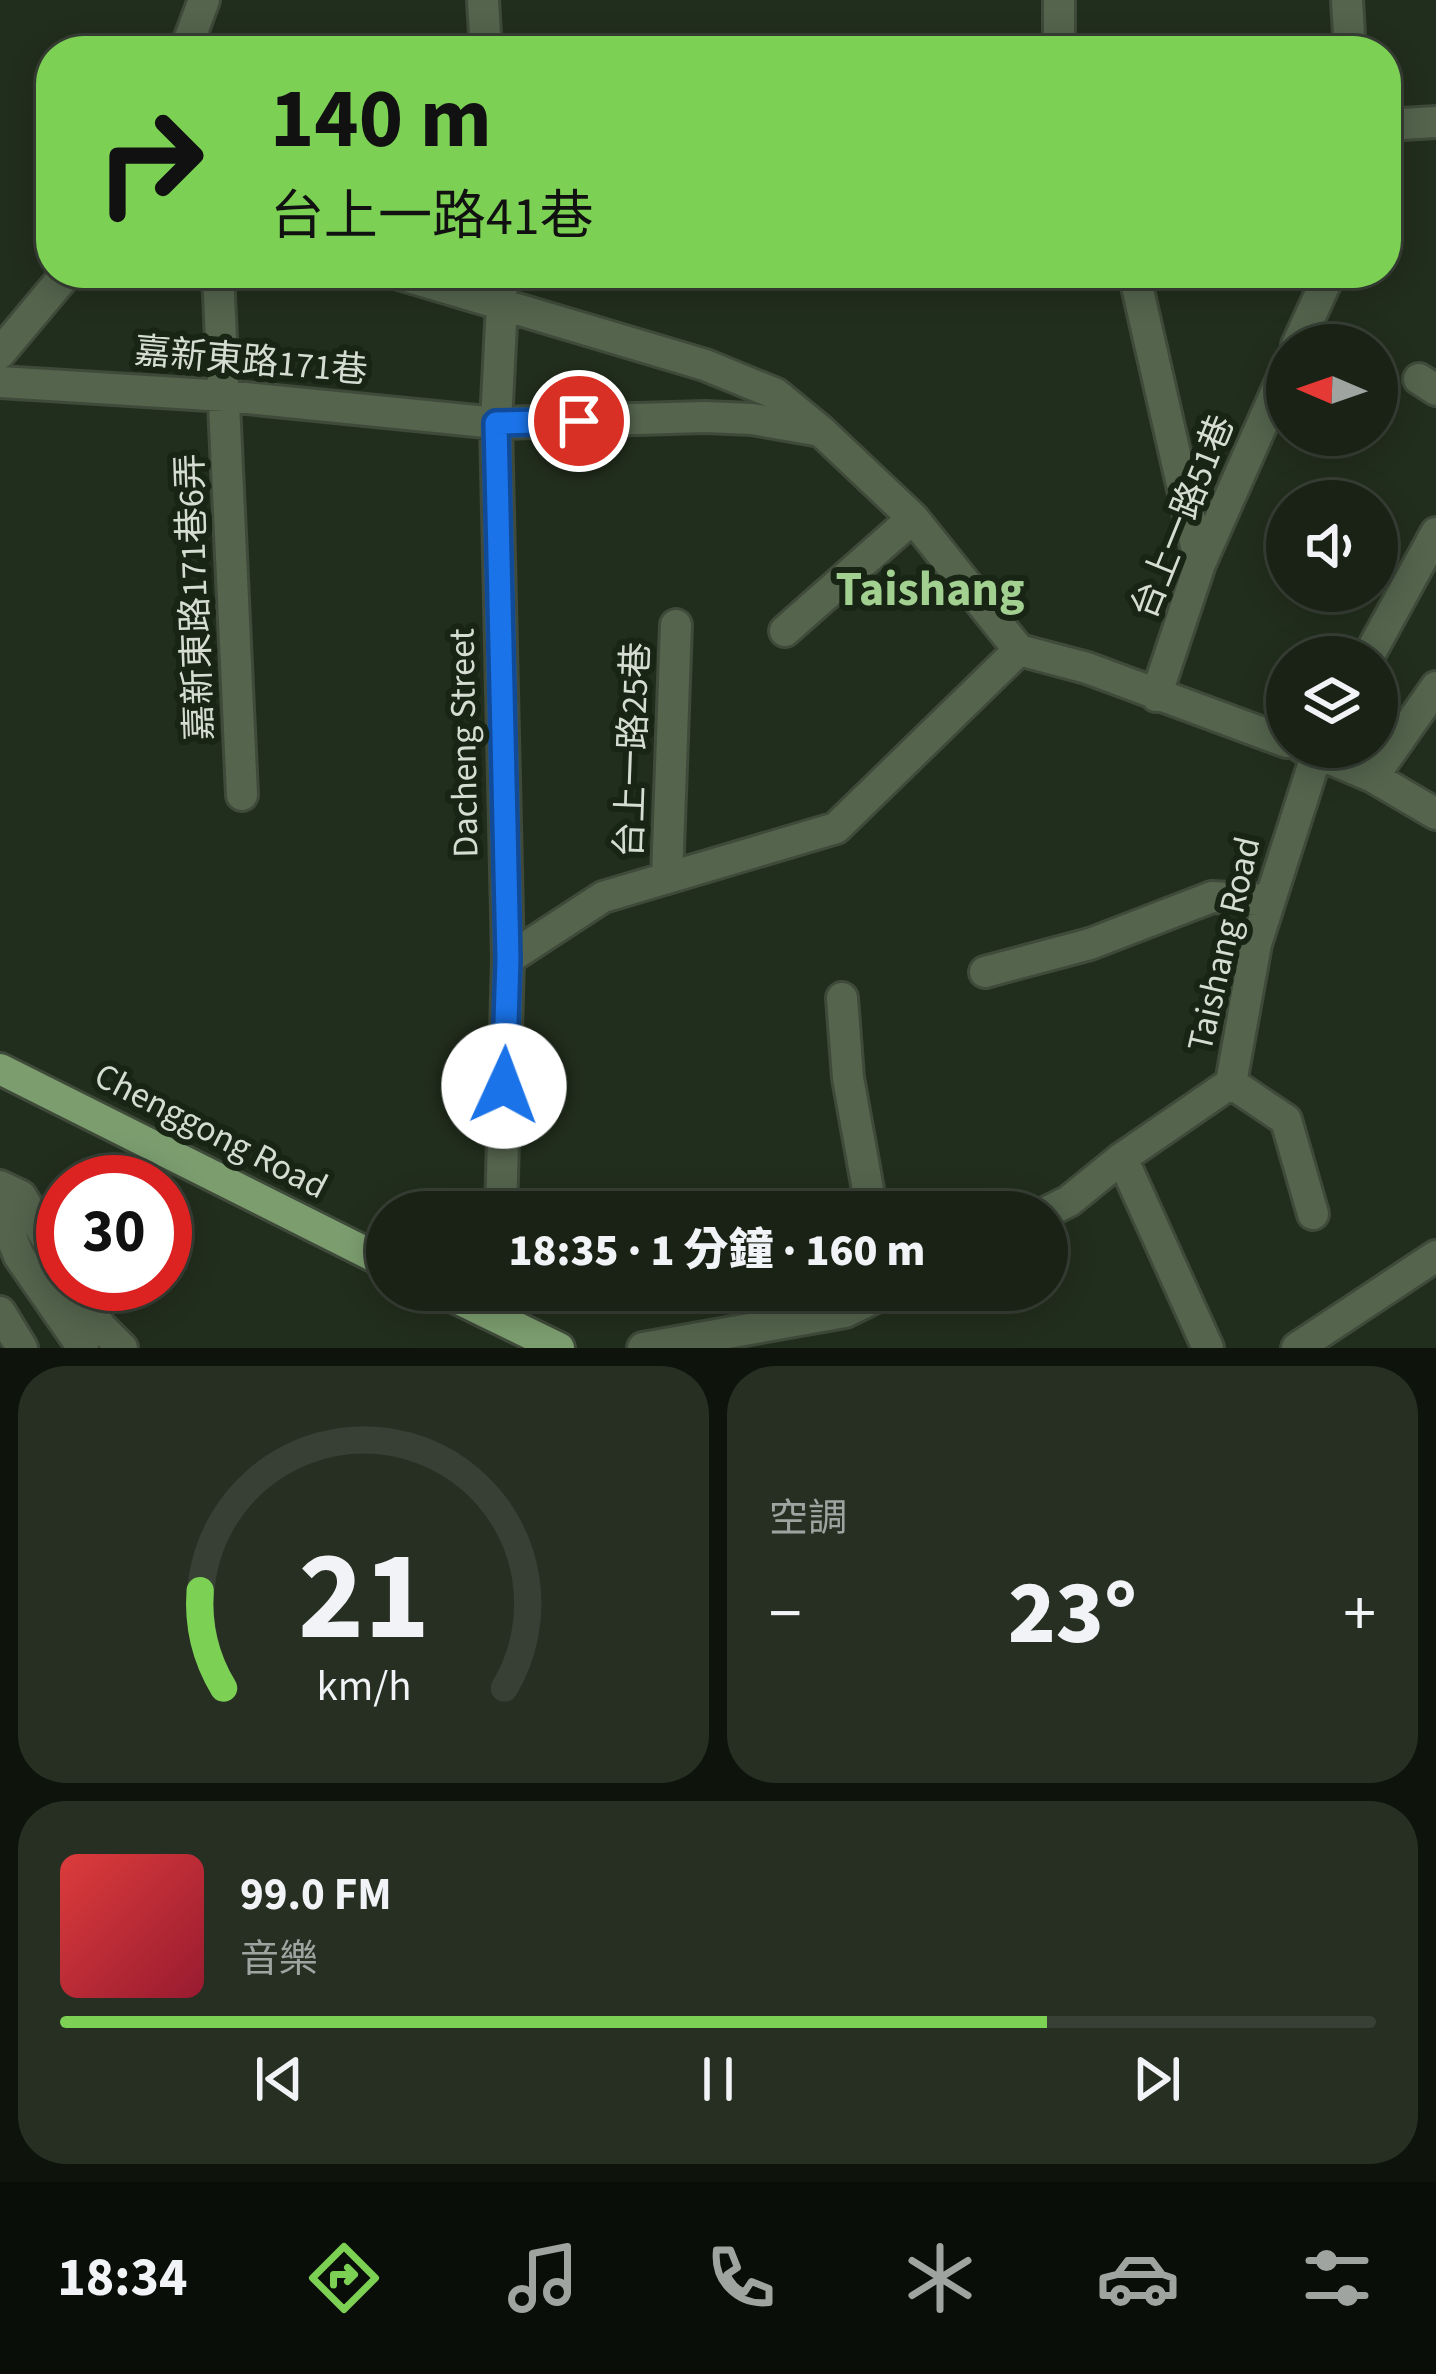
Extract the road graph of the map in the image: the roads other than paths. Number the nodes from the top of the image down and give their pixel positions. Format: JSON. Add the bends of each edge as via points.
{"nodes":[{"id":1,"x":204,"y":0,"type":"edge"},
{"id":2,"x":483,"y":0,"type":"edge"},
{"id":3,"x":1059,"y":0,"type":"edge"},
{"id":4,"x":1347,"y":0,"type":"edge"},
{"id":5,"x":191,"y":36,"type":"edge"},
{"id":6,"x":485,"y":36,"type":"edge"},
{"id":7,"x":1059,"y":36,"type":"edge"},
{"id":8,"x":1349,"y":36,"type":"edge"},
{"id":9,"x":1436,"y":122,"type":"edge"},
{"id":10,"x":1401,"y":123,"type":"edge"},
{"id":11,"x":55,"y":288,"type":"edge"},
{"id":12,"x":219,"y":288,"type":"edge"},
{"id":13,"x":501,"y":288,"type":"edge"},
{"id":14,"x":1137,"y":288,"type":"edge"},
{"id":15,"x":1323,"y":288,"type":"edge"},
{"id":16,"x":1307,"y":324,"type":"edge"},
{"id":17,"x":0,"y":352,"type":"edge"},
{"id":18,"x":0,"y":382,"type":"edge"},
{"id":19,"x":226,"y":396,"type":"junction"},
{"id":20,"x":1266,"y":415,"type":"edge"},
{"id":21,"x":496,"y":423,"type":"junction"},
{"id":22,"x":821,"y":431,"type":"junction"},
{"id":23,"x":914,"y":518,"type":"junction"},
{"id":24,"x":1436,"y":533,"type":"edge"},
{"id":25,"x":1200,"y":564,"type":"junction"},
{"id":26,"x":676,"y":625,"type":"dead end"},
{"id":27,"x":785,"y":632,"type":"dead end"},
{"id":28,"x":1380,"y":636,"type":"edge"},
{"id":29,"x":1018,"y":650,"type":"junction"},
{"id":30,"x":1436,"y":688,"type":"edge"},
{"id":31,"x":1156,"y":696,"type":"junction"},
{"id":32,"x":1266,"y":733,"type":"edge"},
{"id":33,"x":1301,"y":768,"type":"edge"},
{"id":34,"x":1353,"y":768,"type":"edge"},
{"id":35,"x":1373,"y":777,"type":"junction"},
{"id":36,"x":242,"y":795,"type":"dead end"},
{"id":37,"x":1436,"y":814,"type":"edge"},
{"id":38,"x":667,"y":878,"type":"junction"},
{"id":39,"x":1268,"y":900,"type":"junction"},
{"id":40,"x":508,"y":959,"type":"junction"},
{"id":41,"x":985,"y":972,"type":"dead end"},
{"id":42,"x":842,"y":998,"type":"dead end"},
{"id":43,"x":0,"y":1069,"type":"edge"},
{"id":44,"x":1231,"y":1083,"type":"junction"},
{"id":45,"x":1122,"y":1158,"type":"junction"},
{"id":46,"x":0,"y":1186,"type":"edge"},
{"id":47,"x":502,"y":1191,"type":"edge"},
{"id":48,"x":868,"y":1191,"type":"edge"},
{"id":49,"x":1068,"y":1202,"type":"edge"},
{"id":50,"x":0,"y":1208,"type":"edge"},
{"id":51,"x":1313,"y":1214,"type":"dead end"},
{"id":52,"x":36,"y":1221,"type":"edge"},
{"id":53,"x":366,"y":1252,"type":"edge"},
{"id":54,"x":1436,"y":1256,"type":"edge"},
{"id":55,"x":91,"y":1311,"type":"edge"},
{"id":56,"x":508,"y":1311,"type":"edge"},
{"id":57,"x":847,"y":1311,"type":"edge"},
{"id":58,"x":0,"y":1312,"type":"edge"},
{"id":59,"x":22,"y":1348,"type":"edge"},
{"id":60,"x":83,"y":1348,"type":"edge"},
{"id":61,"x":122,"y":1348,"type":"edge"},
{"id":62,"x":559,"y":1348,"type":"edge"},
{"id":63,"x":643,"y":1348,"type":"edge"},
{"id":64,"x":1208,"y":1348,"type":"edge"},
{"id":65,"x":1298,"y":1348,"type":"edge"}],
"edges":[{"from":1,"to":5,"type":"street"},
{"from":2,"to":6,"type":"street"},
{"from":3,"to":7,"type":"street"},
{"from":4,"to":8,"type":"street"},
{"from":9,"to":10,"type":"street"},
{"from":11,"to":17,"type":"street"},
{"from":12,"to":19,"type":"street","name":"嘉新東路171巷6弄"},
{"from":13,"to":21,"type":"street","name":"Dacheng Street"},
{"from":13,"to":22,"type":"street","via":[[776,394]]},
{"from":14,"to":25,"type":"street"},
{"from":15,"to":16,"type":"street"},
{"from":18,"to":19,"type":"street","name":"嘉新東路171巷"},
{"from":19,"to":21,"type":"street","name":"嘉新東路171巷"},
{"from":19,"to":36,"type":"street","name":"嘉新東路171巷6弄"},
{"from":20,"to":25,"type":"street","name":"台上一路51巷"},
{"from":21,"to":22,"type":"street","name":"嘉新東路171巷","via":[[705,417]]},
{"from":21,"to":40,"type":"street","name":"Dacheng Street"},
{"from":22,"to":23,"type":"street"},
{"from":23,"to":27,"type":"street"},
{"from":23,"to":29,"type":"street"},
{"from":24,"to":28,"type":"street"},
{"from":25,"to":31,"type":"street","name":"台上一路51巷"},
{"from":26,"to":38,"type":"street","name":"台上一路25巷"},
{"from":29,"to":31,"type":"street"},
{"from":29,"to":38,"type":"street","via":[[836,828]]},
{"from":30,"to":35,"type":"street"},
{"from":31,"to":32,"type":"street"},
{"from":33,"to":39,"type":"street","name":"Taishang Road"},
{"from":34,"to":35,"type":"street"},
{"from":35,"to":37,"type":"street"},
{"from":38,"to":40,"type":"street","via":[[603,897]]},
{"from":39,"to":41,"type":"street","via":[[1212,897],[1090,944]]},
{"from":39,"to":44,"type":"street","name":"Taishang Road"},
{"from":40,"to":47,"type":"street","name":"Dacheng Street"},
{"from":42,"to":48,"type":"street"},
{"from":43,"to":53,"type":"main road","name":"Chenggong Road"},
{"from":44,"to":45,"type":"street","name":"Taishang Road"},
{"from":44,"to":51,"type":"street","via":[[1286,1120]]},
{"from":45,"to":49,"type":"street","name":"Taishang Road"},
{"from":45,"to":64,"type":"street"},
{"from":46,"to":52,"type":"street","via":[[21,1196]]},
{"from":50,"to":60,"type":"street","via":[[19,1256]]},
{"from":54,"to":65,"type":"street"},
{"from":55,"to":61,"type":"street"},
{"from":56,"to":62,"type":"main road"},
{"from":57,"to":63,"type":"street"},
{"from":58,"to":59,"type":"street"}]}
